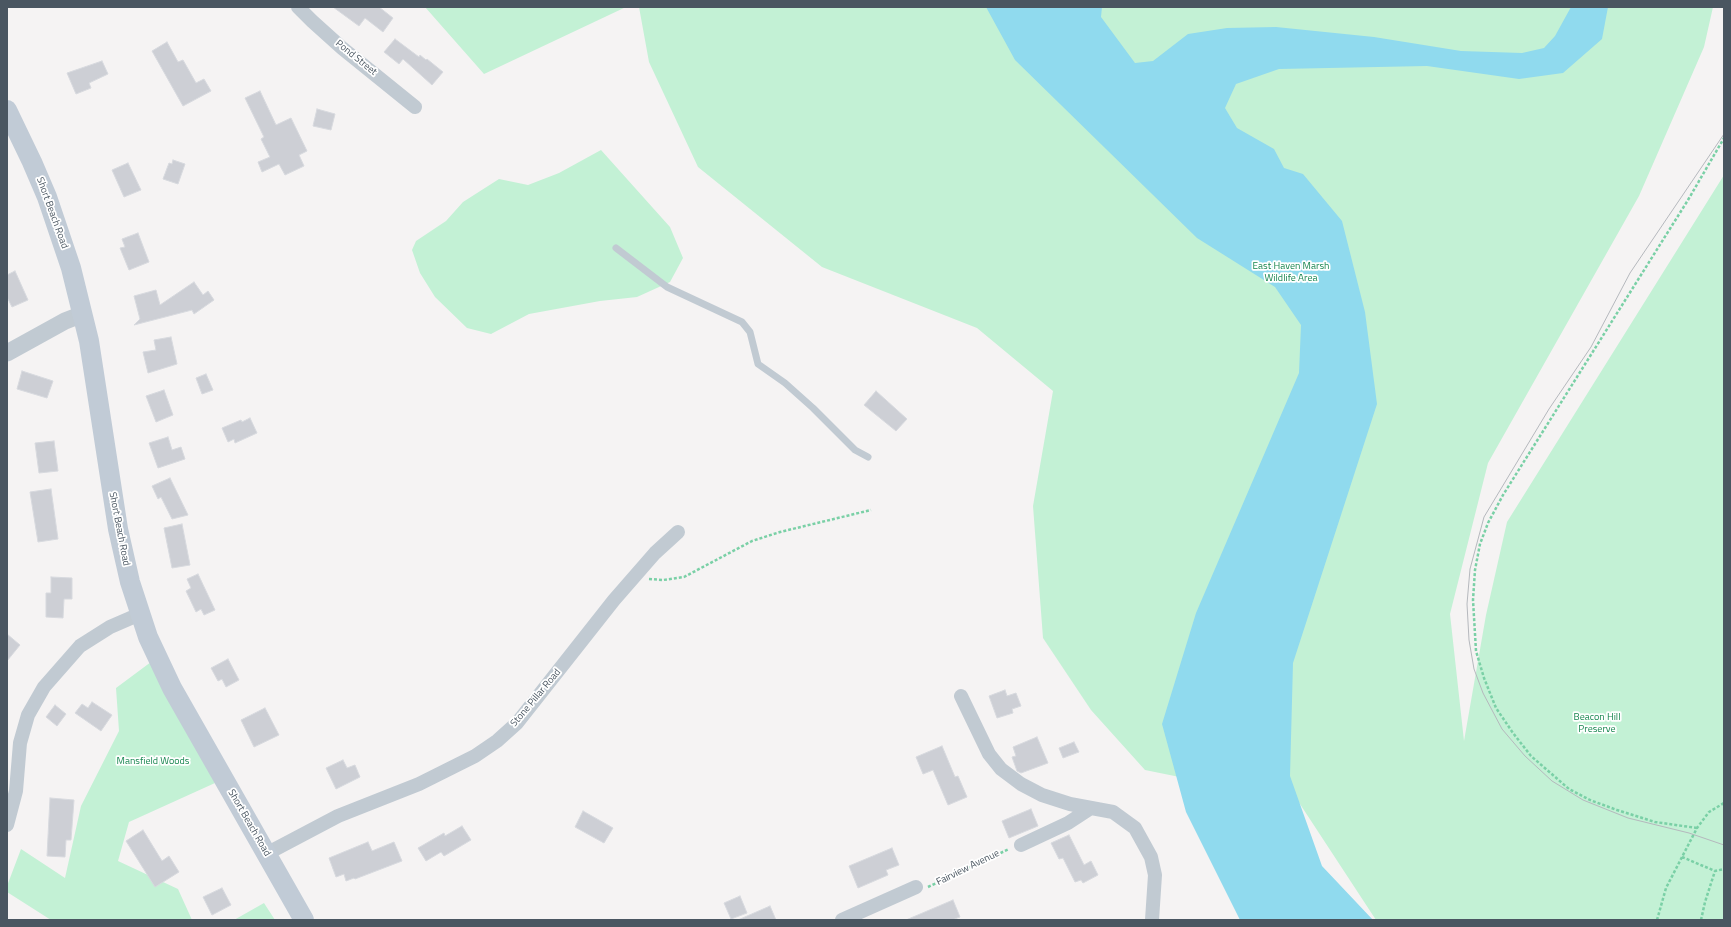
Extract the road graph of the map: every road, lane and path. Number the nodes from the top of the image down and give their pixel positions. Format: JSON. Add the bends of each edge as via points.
{"nodes":[{"id":1,"x":298,"y":7,"type":"edge"},
{"id":2,"x":416,"y":107,"type":"dead end"},
{"id":3,"x":7,"y":110,"type":"edge"},
{"id":4,"x":1724,"y":138,"type":"edge"},
{"id":5,"x":616,"y":248,"type":"dead end"},
{"id":6,"x":83,"y":314,"type":"junction"},
{"id":7,"x":7,"y":353,"type":"edge"},
{"id":8,"x":868,"y":458,"type":"dead end"},
{"id":9,"x":871,"y":510,"type":"dead end"},
{"id":10,"x":678,"y":532,"type":"dead end"},
{"id":11,"x":637,"y":574,"type":"junction"},
{"id":12,"x":140,"y":614,"type":"junction"},
{"id":13,"x":961,"y":696,"type":"dead end"},
{"id":14,"x":1724,"y":803,"type":"edge"},
{"id":15,"x":1091,"y":808,"type":"junction"},
{"id":16,"x":7,"y":825,"type":"edge"},
{"id":17,"x":1697,"y":828,"type":"junction"},
{"id":18,"x":1022,"y":844,"type":"joint"},
{"id":19,"x":266,"y":854,"type":"junction"},
{"id":20,"x":1682,"y":857,"type":"junction"},
{"id":21,"x":1724,"y":869,"type":"edge"},
{"id":22,"x":1715,"y":871,"type":"junction"},
{"id":23,"x":916,"y":887,"type":"joint"},
{"id":24,"x":304,"y":920,"type":"edge"},
{"id":25,"x":842,"y":920,"type":"edge"},
{"id":26,"x":1152,"y":920,"type":"edge"},
{"id":27,"x":1657,"y":920,"type":"edge"},
{"id":28,"x":1701,"y":920,"type":"edge"}],
"edges":[{"from":1,"to":2,"type":"street","name":"Pond Street","via":[[342,48]]},
{"from":3,"to":6,"type":"main road","name":"Short Beach Road","via":[[47,197],[71,268]]},
{"from":4,"to":17,"type":"path","via":[[1688,200],[1502,495],[1480,544],[1473,600],[1476,651],[1484,678],[1496,708],[1531,756],[1569,789],[1590,800],[1655,822]]},
{"from":5,"to":8,"type":"lane","via":[[667,287],[742,322],[750,332],[758,364],[785,383],[855,450]]},
{"from":6,"to":7,"type":"street"},
{"from":6,"to":12,"type":"main road","name":"Short Beach Road","via":[[102,414],[118,529]]},
{"from":9,"to":11,"type":"path","via":[[752,541],[684,577],[657,580]]},
{"from":10,"to":11,"type":"street","name":"Stone Pillar Road"},
{"from":11,"to":19,"type":"street","name":"Stone Pillar Road","via":[[517,723],[497,741],[475,756],[419,784],[338,816]]},
{"from":12,"to":16,"type":"street","via":[[110,627],[80,646],[44,687],[28,716],[20,743],[16,792]]},
{"from":12,"to":19,"type":"main road","name":"Short Beach Road","via":[[172,688]]},
{"from":13,"to":15,"type":"street","via":[[989,754],[1001,769],[1042,795]]},
{"from":14,"to":17,"type":"path","via":[[1709,812]]},
{"from":15,"to":18,"type":"street","via":[[1068,823]]},
{"from":15,"to":26,"type":"street","via":[[1113,812],[1135,828],[1144,842],[1155,875]]},
{"from":17,"to":20,"type":"path"},
{"from":18,"to":23,"type":"path","name":"Fairview Avenue","via":[[929,887]]},
{"from":19,"to":24,"type":"main road","name":"Short Beach Road"},
{"from":20,"to":22,"type":"path"},
{"from":20,"to":27,"type":"path","via":[[1666,888]]},
{"from":21,"to":22,"type":"path"},
{"from":22,"to":28,"type":"path"},
{"from":23,"to":25,"type":"street"}]}
